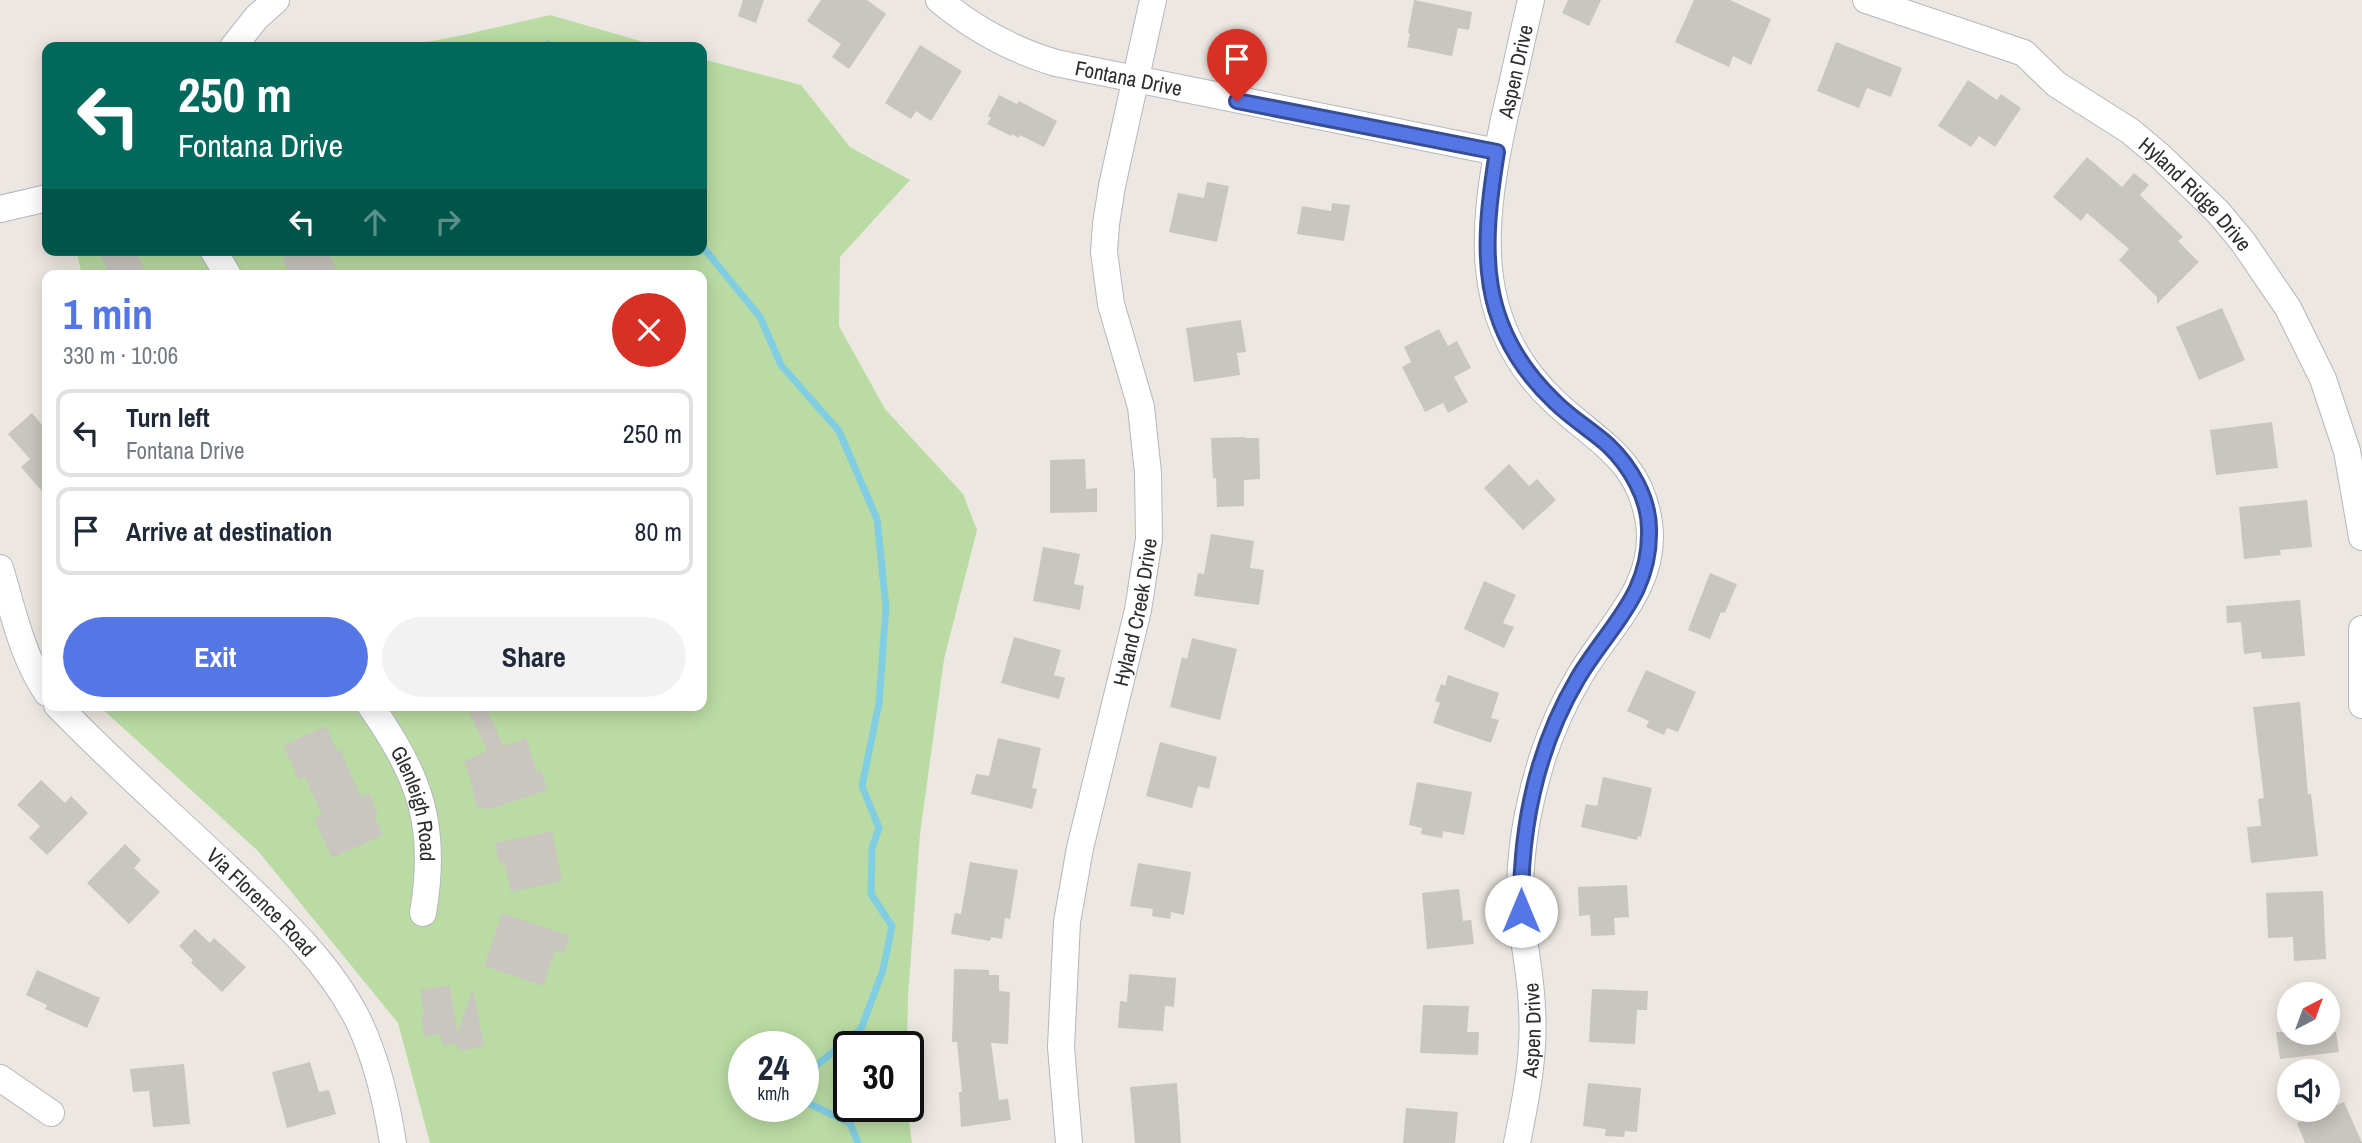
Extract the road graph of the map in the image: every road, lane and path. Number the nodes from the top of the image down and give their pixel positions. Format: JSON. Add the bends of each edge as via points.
{"nodes":[{"id":1,"x":276,"y":0,"type":"edge"},
{"id":2,"x":939,"y":0,"type":"edge"},
{"id":3,"x":1153,"y":0,"type":"edge"},
{"id":4,"x":1531,"y":0,"type":"edge"},
{"id":5,"x":1866,"y":0,"type":"edge"},
{"id":6,"x":237,"y":42,"type":"edge"},
{"id":7,"x":1134,"y":81,"type":"junction"},
{"id":8,"x":1497,"y":152,"type":"junction"},
{"id":9,"x":42,"y":199,"type":"edge"},
{"id":10,"x":0,"y":209,"type":"edge"},
{"id":11,"x":2362,"y":537,"type":"edge"},
{"id":12,"x":0,"y":568,"type":"edge"},
{"id":13,"x":2362,"y":629,"type":"edge"},
{"id":14,"x":42,"y":685,"type":"edge"},
{"id":15,"x":2362,"y":705,"type":"edge"},
{"id":16,"x":63,"y":711,"type":"edge"},
{"id":17,"x":374,"y":711,"type":"edge"},
{"id":18,"x":423,"y":913,"type":"dead end"},
{"id":19,"x":0,"y":1078,"type":"edge"},
{"id":20,"x":51,"y":1113,"type":"dead end"},
{"id":21,"x":393,"y":1143,"type":"edge"},
{"id":22,"x":1069,"y":1143,"type":"edge"},
{"id":23,"x":1517,"y":1143,"type":"edge"}],
"edges":[{"from":1,"to":6,"type":"street"},
{"from":2,"to":7,"type":"street","name":"Fontana Drive","via":[[982,32],[1034,57]]},
{"from":3,"to":7,"type":"street","name":"Hyland Creek Drive"},
{"from":4,"to":8,"type":"street","name":"Aspen Drive"},
{"from":5,"to":11,"type":"street","name":"Hyland Ridge Drive","via":[[2024,53],[2056,84],[2130,131],[2218,212],[2288,308],[2323,379],[2347,451]]},
{"from":7,"to":8,"type":"street","name":"Fontana Drive"},
{"from":7,"to":22,"type":"street","name":"Hyland Creek Drive","via":[[1104,252],[1111,304],[1141,407],[1149,540],[1138,610],[1080,848],[1067,922],[1061,1047]]},
{"from":8,"to":23,"type":"street","name":"Aspen Drive","via":[[1486,240],[1494,304],[1505,332],[1548,396],[1623,461],[1645,504],[1649,527],[1642,579],[1561,710],[1528,811],[1521,911],[1533,1009],[1532,1051]]},
{"from":9,"to":10,"type":"street"},
{"from":12,"to":14,"type":"street","via":[[23,646]]},
{"from":13,"to":15,"type":"street"},
{"from":16,"to":21,"type":"street","name":"Via Florence Road","via":[[284,921],[332,978],[369,1045],[385,1092]]},
{"from":17,"to":18,"type":"street","name":"Glenleigh Road","via":[[416,782],[426,823],[429,876]]},
{"from":19,"to":20,"type":"street"}]}
